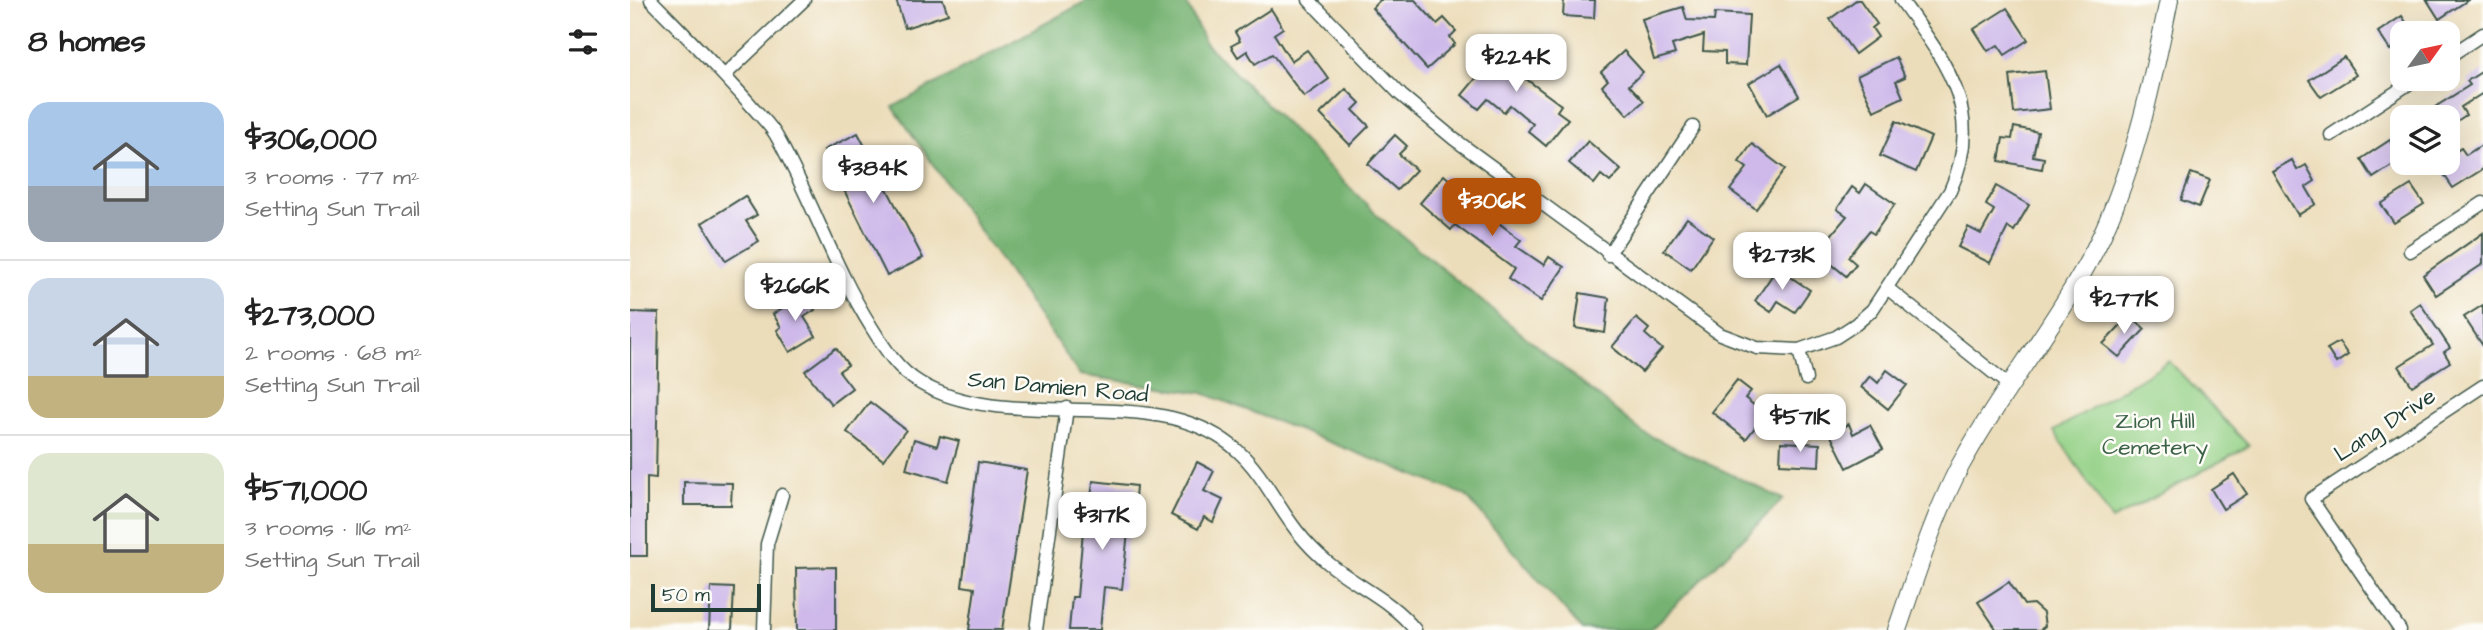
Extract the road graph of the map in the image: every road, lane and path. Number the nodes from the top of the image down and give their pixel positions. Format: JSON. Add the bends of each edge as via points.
{"nodes":[{"id":1,"x":650,"y":0,"type":"edge"},
{"id":2,"x":804,"y":0,"type":"edge"},
{"id":3,"x":1309,"y":0,"type":"edge"},
{"id":4,"x":1901,"y":0,"type":"edge"},
{"id":5,"x":2169,"y":0,"type":"edge"},
{"id":6,"x":2483,"y":34,"type":"edge"},
{"id":7,"x":2460,"y":49,"type":"edge"},
{"id":8,"x":725,"y":75,"type":"junction"},
{"id":9,"x":2398,"y":91,"type":"edge"},
{"id":10,"x":1693,"y":127,"type":"dead end"},
{"id":11,"x":2331,"y":135,"type":"dead end"},
{"id":12,"x":2483,"y":203,"type":"edge"},
{"id":13,"x":2410,"y":251,"type":"dead end"},
{"id":14,"x":1608,"y":255,"type":"junction"},
{"id":15,"x":1887,"y":288,"type":"junction"},
{"id":16,"x":1799,"y":350,"type":"junction"},
{"id":17,"x":1806,"y":379,"type":"dead end"},
{"id":18,"x":2010,"y":386,"type":"junction"},
{"id":19,"x":2483,"y":386,"type":"edge"},
{"id":20,"x":1067,"y":408,"type":"junction"},
{"id":21,"x":782,"y":495,"type":"dead end"},
{"id":22,"x":764,"y":630,"type":"edge"},
{"id":23,"x":1036,"y":630,"type":"edge"},
{"id":24,"x":1416,"y":630,"type":"edge"},
{"id":25,"x":1897,"y":630,"type":"edge"},
{"id":26,"x":2400,"y":630,"type":"edge"}],
"edges":[{"from":1,"to":8,"type":"street","name":"San Damien Road"},
{"from":2,"to":8,"type":"street"},
{"from":3,"to":14,"type":"street","via":[[1401,95]]},
{"from":4,"to":15,"type":"street","via":[[1953,84],[1966,136],[1950,191]]},
{"from":5,"to":18,"type":"main road","via":[[2120,193],[2082,274]]},
{"from":6,"to":7,"type":"street"},
{"from":8,"to":20,"type":"street","name":"San Damien Road","via":[[776,135],[845,285],[891,358],[919,382],[954,399]]},
{"from":9,"to":11,"type":"street"},
{"from":10,"to":14,"type":"street"},
{"from":12,"to":13,"type":"street"},
{"from":14,"to":16,"type":"street","via":[[1720,334],[1756,348]]},
{"from":15,"to":16,"type":"street","via":[[1856,324],[1836,337]]},
{"from":15,"to":18,"type":"street"},
{"from":16,"to":17,"type":"street"},
{"from":18,"to":25,"type":"main road","via":[[1941,506]]},
{"from":19,"to":26,"type":"street","name":"Lang Drive","via":[[2311,499]]},
{"from":20,"to":23,"type":"street"},
{"from":20,"to":24,"type":"street","name":"San Damien Road","via":[[1170,418],[1211,430],[1241,451],[1292,524],[1326,561],[1404,615]]},
{"from":21,"to":22,"type":"street","via":[[767,544]]}]}
